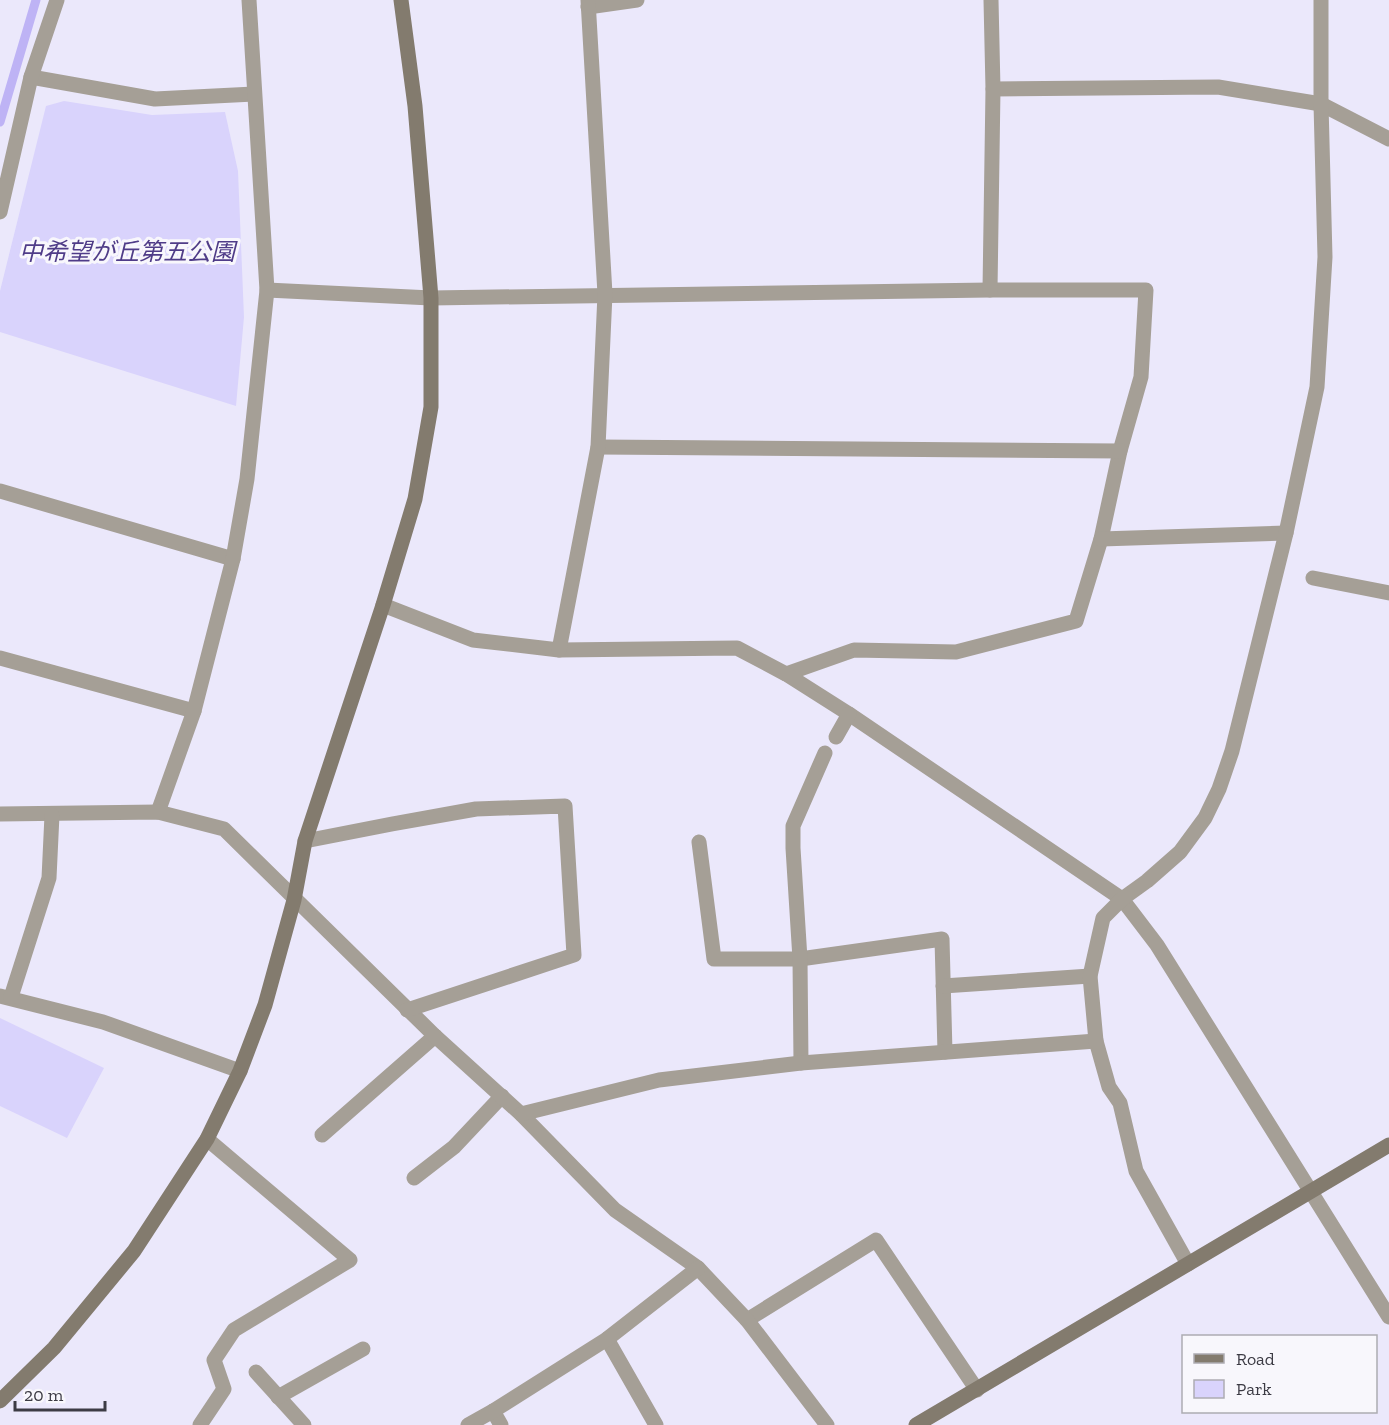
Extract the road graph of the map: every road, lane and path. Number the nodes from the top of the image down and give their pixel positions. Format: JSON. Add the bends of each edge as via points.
{"nodes":[{"id":1,"x":57,"y":0,"type":"edge"},
{"id":2,"x":249,"y":0,"type":"edge"},
{"id":3,"x":400,"y":0,"type":"edge"},
{"id":4,"x":637,"y":0,"type":"edge"},
{"id":5,"x":991,"y":0,"type":"edge"},
{"id":6,"x":1322,"y":0,"type":"edge"},
{"id":7,"x":588,"y":4,"type":"edge"},
{"id":8,"x":31,"y":77,"type":"junction"},
{"id":9,"x":993,"y":89,"type":"junction"},
{"id":10,"x":254,"y":94,"type":"junction"},
{"id":11,"x":1321,"y":104,"type":"junction"},
{"id":12,"x":1389,"y":139,"type":"edge"},
{"id":13,"x":0,"y":212,"type":"edge"},
{"id":14,"x":267,"y":290,"type":"junction"},
{"id":15,"x":990,"y":290,"type":"junction"},
{"id":16,"x":605,"y":294,"type":"junction"},
{"id":17,"x":431,"y":298,"type":"junction"},
{"id":18,"x":598,"y":447,"type":"junction"},
{"id":19,"x":1120,"y":451,"type":"junction"},
{"id":20,"x":0,"y":491,"type":"edge"},
{"id":21,"x":1286,"y":533,"type":"junction"},
{"id":22,"x":1101,"y":539,"type":"junction"},
{"id":23,"x":233,"y":559,"type":"junction"},
{"id":24,"x":1313,"y":578,"type":"dead end"},
{"id":25,"x":1389,"y":593,"type":"edge"},
{"id":26,"x":383,"y":605,"type":"junction"},
{"id":27,"x":559,"y":650,"type":"junction"},
{"id":28,"x":0,"y":658,"type":"edge"},
{"id":29,"x":786,"y":674,"type":"junction"},
{"id":30,"x":194,"y":711,"type":"junction"},
{"id":31,"x":849,"y":714,"type":"junction"},
{"id":32,"x":836,"y":737,"type":"dead end"},
{"id":33,"x":825,"y":753,"type":"dead end"},
{"id":34,"x":158,"y":812,"type":"junction"},
{"id":35,"x":0,"y":814,"type":"edge"},
{"id":36,"x":51,"y":814,"type":"junction"},
{"id":37,"x":305,"y":841,"type":"junction"},
{"id":38,"x":699,"y":842,"type":"dead end"},
{"id":39,"x":1122,"y":899,"type":"junction"},
{"id":40,"x":294,"y":900,"type":"junction"},
{"id":41,"x":800,"y":959,"type":"junction"},
{"id":42,"x":1090,"y":976,"type":"junction"},
{"id":43,"x":943,"y":986,"type":"junction"},
{"id":44,"x":6,"y":996,"type":"edge"},
{"id":45,"x":407,"y":1010,"type":"junction"},
{"id":46,"x":435,"y":1036,"type":"junction"},
{"id":47,"x":1096,"y":1041,"type":"junction"},
{"id":48,"x":945,"y":1052,"type":"junction"},
{"id":49,"x":801,"y":1063,"type":"junction"},
{"id":50,"x":240,"y":1071,"type":"junction"},
{"id":51,"x":502,"y":1096,"type":"junction"},
{"id":52,"x":521,"y":1114,"type":"junction"},
{"id":53,"x":322,"y":1135,"type":"dead end"},
{"id":54,"x":207,"y":1139,"type":"junction"},
{"id":55,"x":1389,"y":1145,"type":"edge"},
{"id":56,"x":414,"y":1178,"type":"dead end"},
{"id":57,"x":1310,"y":1191,"type":"junction"},
{"id":58,"x":1188,"y":1264,"type":"junction"},
{"id":59,"x":698,"y":1269,"type":"junction"},
{"id":60,"x":1389,"y":1317,"type":"edge"},
{"id":61,"x":747,"y":1320,"type":"junction"},
{"id":62,"x":607,"y":1339,"type":"junction"},
{"id":63,"x":363,"y":1349,"type":"dead end"},
{"id":64,"x":256,"y":1372,"type":"dead end"},
{"id":65,"x":977,"y":1390,"type":"junction"},
{"id":66,"x":278,"y":1397,"type":"junction"},
{"id":67,"x":0,"y":1401,"type":"edge"},
{"id":68,"x":493,"y":1411,"type":"junction"},
{"id":69,"x":200,"y":1425,"type":"edge"},
{"id":70,"x":304,"y":1425,"type":"edge"},
{"id":71,"x":468,"y":1425,"type":"edge"},
{"id":72,"x":501,"y":1425,"type":"edge"},
{"id":73,"x":656,"y":1425,"type":"edge"},
{"id":74,"x":827,"y":1425,"type":"edge"},
{"id":75,"x":916,"y":1425,"type":"edge"}],
"edges":[{"from":1,"to":8,"type":"street"},
{"from":2,"to":10,"type":"street"},
{"from":3,"to":17,"type":"street","via":[[415,106]]},
{"from":4,"to":7,"type":"street"},
{"from":5,"to":9,"type":"street"},
{"from":6,"to":11,"type":"street"},
{"from":7,"to":16,"type":"street"},
{"from":8,"to":10,"type":"street","via":[[155,99]]},
{"from":8,"to":13,"type":"street"},
{"from":9,"to":11,"type":"street","via":[[1218,87]]},
{"from":9,"to":15,"type":"street"},
{"from":10,"to":14,"type":"street"},
{"from":11,"to":12,"type":"street"},
{"from":11,"to":21,"type":"street","via":[[1325,257],[1317,387]]},
{"from":14,"to":17,"type":"street"},
{"from":14,"to":23,"type":"street","via":[[247,478]]},
{"from":15,"to":16,"type":"street"},
{"from":15,"to":19,"type":"street","via":[[1146,290],[1140,377]]},
{"from":16,"to":17,"type":"street"},
{"from":16,"to":18,"type":"street"},
{"from":17,"to":26,"type":"street","via":[[431,407],[415,499]]},
{"from":18,"to":19,"type":"street"},
{"from":18,"to":27,"type":"street"},
{"from":19,"to":22,"type":"street"},
{"from":20,"to":23,"type":"street"},
{"from":21,"to":22,"type":"street"},
{"from":21,"to":39,"type":"street","via":[[1219,789],[1205,818],[1180,852]]},
{"from":22,"to":29,"type":"street","via":[[1076,621],[956,652],[854,650]]},
{"from":23,"to":30,"type":"street"},
{"from":24,"to":25,"type":"street"},
{"from":26,"to":27,"type":"street","via":[[473,640]]},
{"from":26,"to":37,"type":"street"},
{"from":27,"to":29,"type":"street","via":[[737,648]]},
{"from":28,"to":30,"type":"street"},
{"from":29,"to":31,"type":"street"},
{"from":30,"to":34,"type":"street"},
{"from":31,"to":32,"type":"street"},
{"from":31,"to":39,"type":"street"},
{"from":33,"to":41,"type":"street","via":[[793,826]]},
{"from":34,"to":36,"type":"street"},
{"from":34,"to":40,"type":"street","via":[[224,829]]},
{"from":35,"to":36,"type":"street"},
{"from":36,"to":44,"type":"street","via":[[50,878]]},
{"from":37,"to":40,"type":"street"},
{"from":37,"to":45,"type":"street","via":[[477,809],[565,806],[574,955]]},
{"from":38,"to":41,"type":"street","via":[[714,959]]},
{"from":39,"to":42,"type":"street","via":[[1103,918]]},
{"from":39,"to":57,"type":"street","via":[[1157,945]]},
{"from":40,"to":45,"type":"street"},
{"from":40,"to":50,"type":"street","via":[[265,1005]]},
{"from":41,"to":43,"type":"street","via":[[942,939]]},
{"from":41,"to":49,"type":"street"},
{"from":42,"to":43,"type":"street"},
{"from":42,"to":47,"type":"street"},
{"from":43,"to":48,"type":"street"},
{"from":44,"to":50,"type":"street","via":[[103,1022]]},
{"from":45,"to":46,"type":"street"},
{"from":46,"to":51,"type":"street"},
{"from":46,"to":53,"type":"street"},
{"from":47,"to":48,"type":"street"},
{"from":47,"to":58,"type":"street","via":[[1109,1087],[1120,1103],[1136,1170]]},
{"from":48,"to":49,"type":"street"},
{"from":49,"to":52,"type":"street","via":[[659,1080]]},
{"from":50,"to":54,"type":"street"},
{"from":51,"to":52,"type":"street"},
{"from":51,"to":56,"type":"street","via":[[454,1148]]},
{"from":52,"to":59,"type":"street","via":[[615,1210]]},
{"from":54,"to":67,"type":"street","via":[[134,1251],[54,1348]]},
{"from":54,"to":69,"type":"street","via":[[350,1260],[234,1330],[214,1360],[224,1389]]},
{"from":55,"to":57,"type":"street"},
{"from":57,"to":58,"type":"street"},
{"from":57,"to":60,"type":"street"},
{"from":58,"to":65,"type":"street"},
{"from":59,"to":61,"type":"street"},
{"from":59,"to":62,"type":"street"},
{"from":61,"to":65,"type":"street","via":[[876,1240]]},
{"from":61,"to":74,"type":"street"},
{"from":62,"to":68,"type":"street"},
{"from":62,"to":73,"type":"street"},
{"from":63,"to":66,"type":"street"},
{"from":64,"to":66,"type":"street"},
{"from":65,"to":75,"type":"street"},
{"from":66,"to":70,"type":"street"},
{"from":68,"to":71,"type":"street"},
{"from":68,"to":72,"type":"street"}]}
